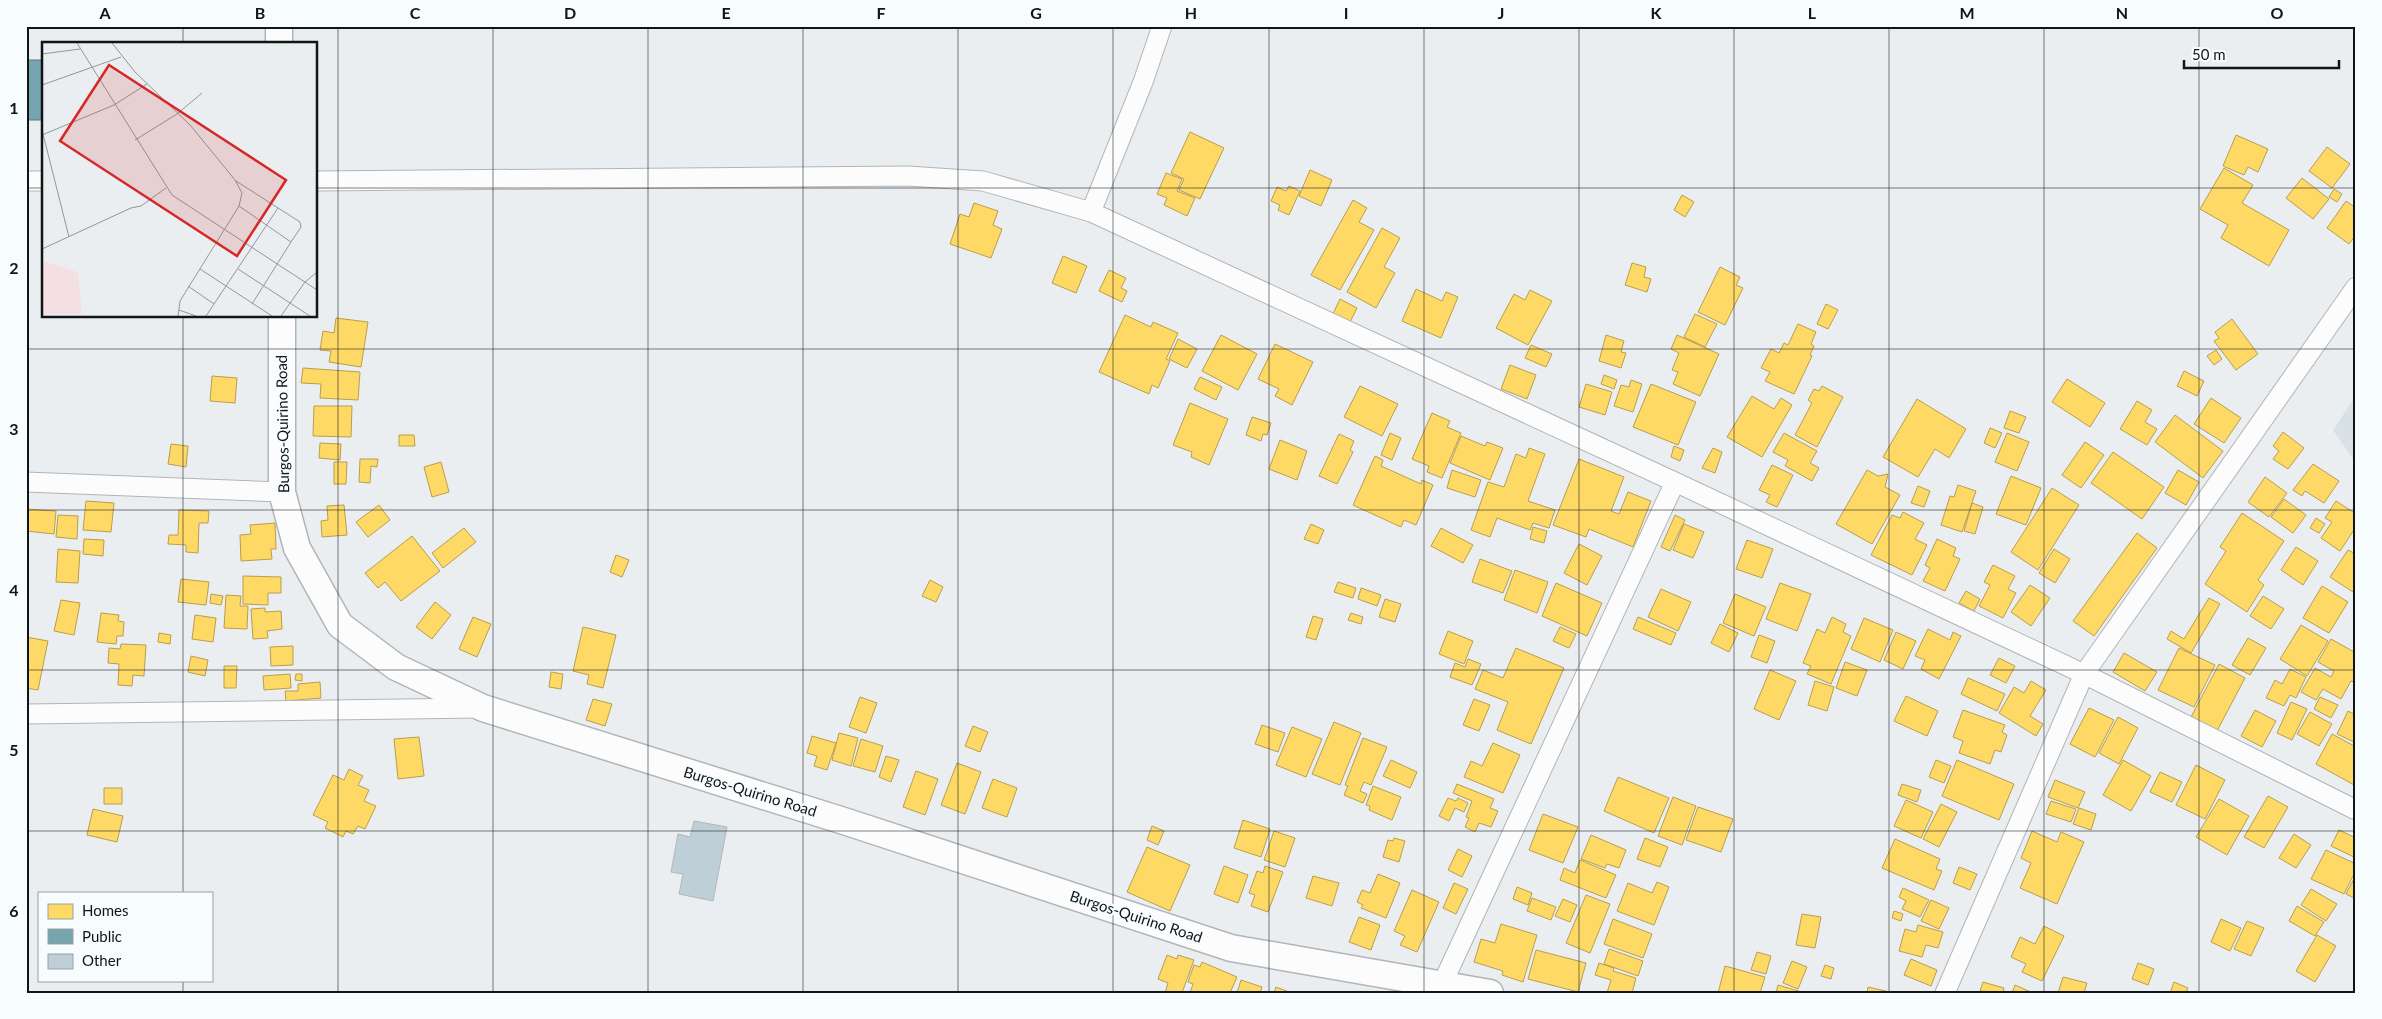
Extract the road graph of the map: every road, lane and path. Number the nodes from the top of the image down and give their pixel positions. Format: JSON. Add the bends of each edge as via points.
{"nodes":[{"id":1,"x":279,"y":26,"type":"edge"},
{"id":2,"x":1162,"y":26,"type":"edge"},
{"id":3,"x":280,"y":42,"type":"edge"},
{"id":4,"x":26,"y":181,"type":"edge"},
{"id":5,"x":42,"y":181,"type":"edge"},
{"id":6,"x":318,"y":181,"type":"edge"},
{"id":7,"x":1091,"y":212,"type":"junction"},
{"id":8,"x":2356,"y":287,"type":"edge"},
{"id":9,"x":282,"y":318,"type":"edge"},
{"id":10,"x":26,"y":482,"type":"edge"},
{"id":11,"x":1675,"y":482,"type":"junction"},
{"id":12,"x":282,"y":492,"type":"junction"},
{"id":13,"x":2084,"y":674,"type":"junction"},
{"id":14,"x":483,"y":708,"type":"junction"},
{"id":15,"x":26,"y":714,"type":"edge"},
{"id":16,"x":2356,"y":810,"type":"edge"},
{"id":17,"x":1440,"y":988,"type":"edge"},
{"id":18,"x":1490,"y":993,"type":"edge"},
{"id":19,"x":1945,"y":993,"type":"edge"}],
"edges":[{"from":1,"to":3,"type":"street"},
{"from":2,"to":7,"type":"street"},
{"from":4,"to":5,"type":"street"},
{"from":6,"to":7,"type":"street","via":[[908,176],[983,181]]},
{"from":7,"to":11,"type":"street"},
{"from":8,"to":13,"type":"street"},
{"from":9,"to":12,"type":"street","name":"Burgos-Quirino Road"},
{"from":10,"to":12,"type":"street"},
{"from":11,"to":13,"type":"street"},
{"from":11,"to":17,"type":"street"},
{"from":12,"to":14,"type":"street","name":"Burgos-Quirino Road","via":[[297,548],[340,625],[396,667]]},
{"from":13,"to":16,"type":"street"},
{"from":13,"to":19,"type":"street"},
{"from":14,"to":15,"type":"street"},
{"from":14,"to":17,"type":"street","name":"Burgos-Quirino Road","via":[[856,825],[1231,948]]},
{"from":17,"to":18,"type":"street","name":"Burgos-Quirino Road"}]}
